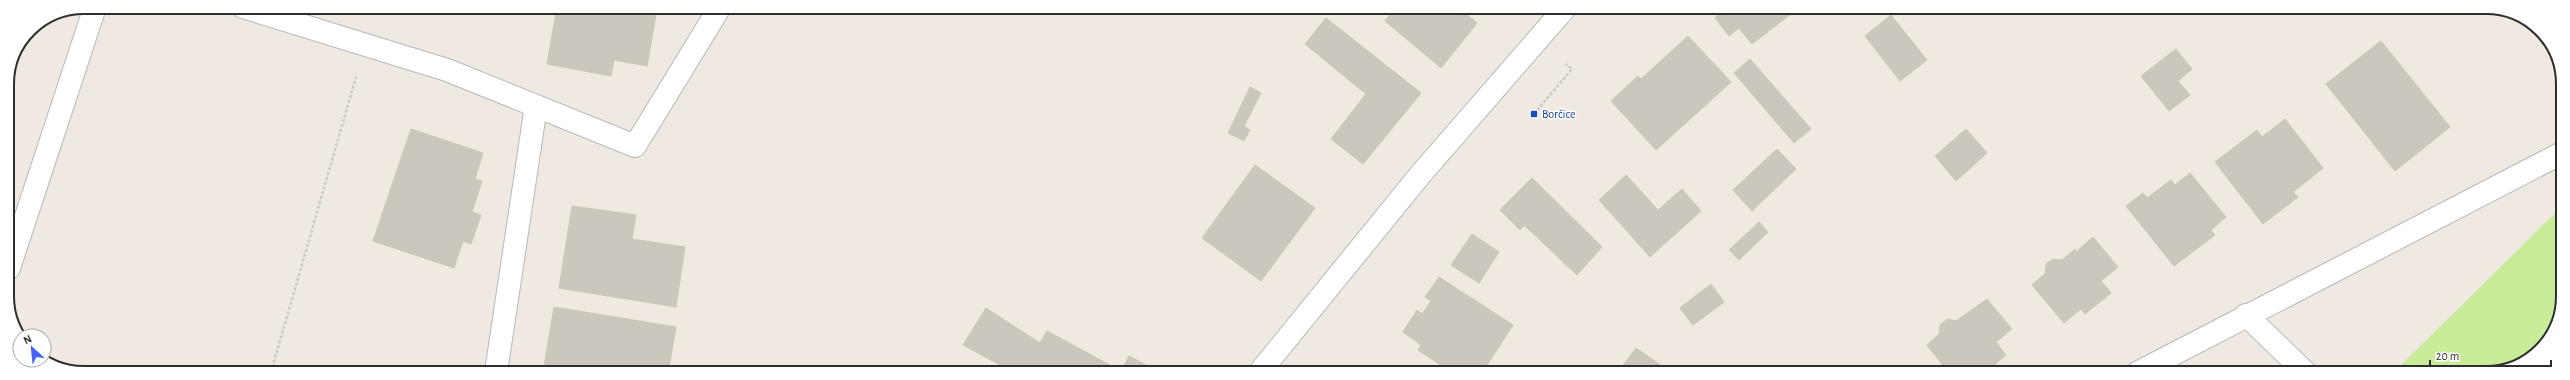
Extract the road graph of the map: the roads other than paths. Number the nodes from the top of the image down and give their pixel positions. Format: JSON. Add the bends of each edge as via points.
{"nodes":[{"id":1,"x":93,"y":14,"type":"edge"},
{"id":2,"x":266,"y":14,"type":"edge"},
{"id":3,"x":716,"y":14,"type":"edge"},
{"id":4,"x":1560,"y":14,"type":"edge"},
{"id":5,"x":536,"y":106,"type":"junction"},
{"id":6,"x":2556,"y":156,"type":"edge"},
{"id":7,"x":14,"y":253,"type":"edge"},
{"id":8,"x":2246,"y":315,"type":"junction"},
{"id":9,"x":497,"y":366,"type":"edge"},
{"id":10,"x":1265,"y":366,"type":"edge"},
{"id":11,"x":2151,"y":366,"type":"edge"},
{"id":12,"x":2299,"y":366,"type":"edge"}],
"edges":[{"from":1,"to":7,"type":"street"},
{"from":2,"to":5,"type":"street","via":[[447,70]]},
{"from":3,"to":5,"type":"street","via":[[635,146]]},
{"from":4,"to":10,"type":"street","via":[[1420,175]]},
{"from":5,"to":9,"type":"street"},
{"from":6,"to":8,"type":"street"},
{"from":8,"to":11,"type":"street"},
{"from":8,"to":12,"type":"street"}]}
